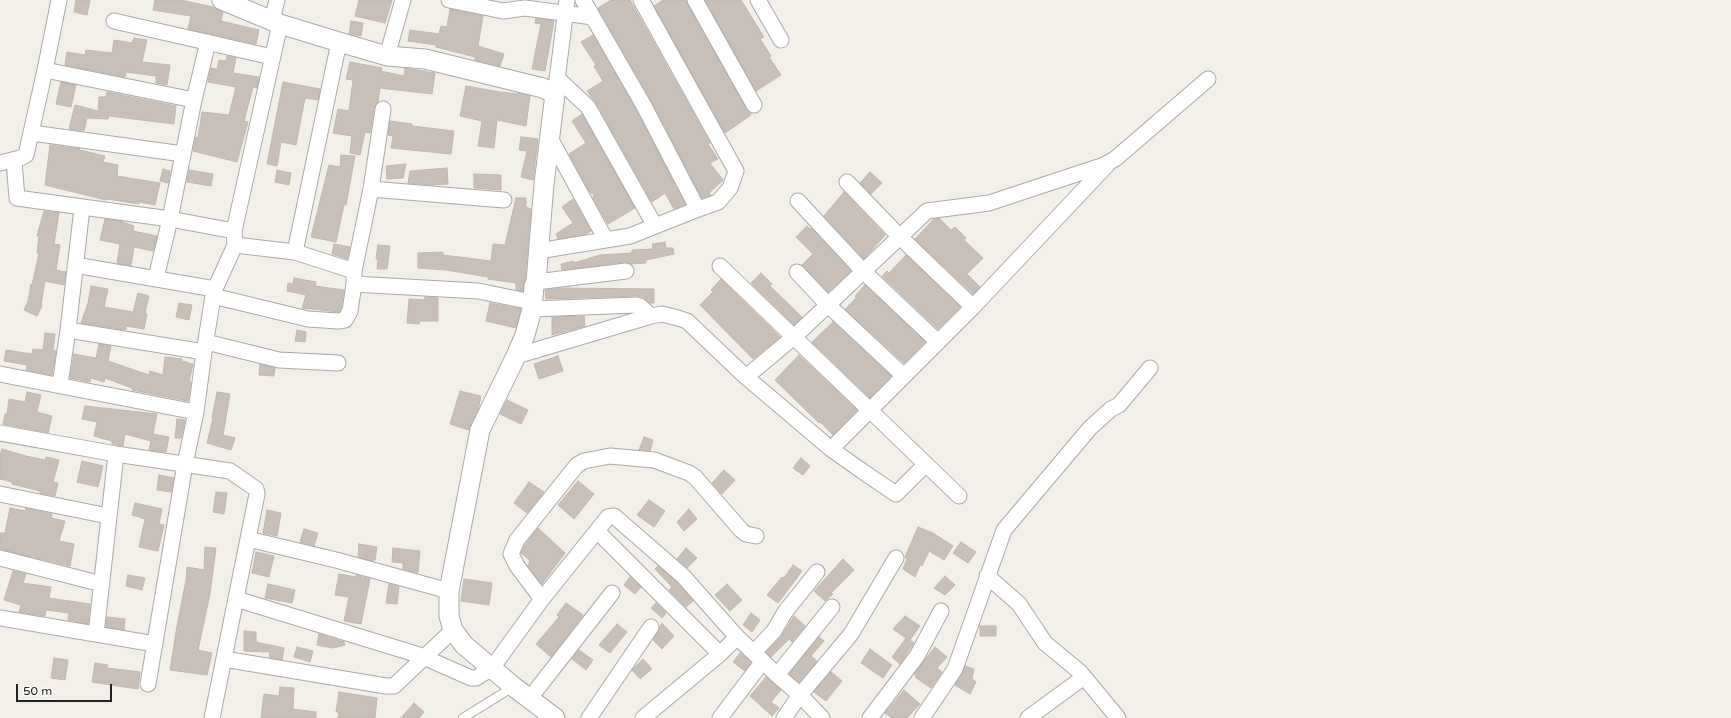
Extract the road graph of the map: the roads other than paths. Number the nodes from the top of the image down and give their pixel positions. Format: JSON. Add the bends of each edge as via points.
{"nodes":[{"id":1,"x":59,"y":0,"type":"edge"},
{"id":2,"x":222,"y":0,"type":"edge"},
{"id":3,"x":277,"y":0,"type":"edge"},
{"id":4,"x":403,"y":0,"type":"edge"},
{"id":5,"x":450,"y":0,"type":"edge"},
{"id":6,"x":583,"y":0,"type":"edge"},
{"id":7,"x":641,"y":0,"type":"edge"},
{"id":8,"x":695,"y":0,"type":"edge"},
{"id":9,"x":758,"y":0,"type":"edge"},
{"id":10,"x":566,"y":6,"type":"edge"},
{"id":11,"x":593,"y":17,"type":"junction"},
{"id":12,"x":114,"y":21,"type":"dead end"},
{"id":13,"x":276,"y":22,"type":"junction"},
{"id":14,"x":782,"y":40,"type":"dead end"},
{"id":15,"x":208,"y":42,"type":"junction"},
{"id":16,"x":339,"y":42,"type":"junction"},
{"id":17,"x":387,"y":56,"type":"junction"},
{"id":18,"x":272,"y":57,"type":"junction"},
{"id":19,"x":45,"y":70,"type":"junction"},
{"id":20,"x":1208,"y":79,"type":"dead end"},
{"id":21,"x":556,"y":86,"type":"junction"},
{"id":22,"x":194,"y":100,"type":"junction"},
{"id":23,"x":754,"y":105,"type":"dead end"},
{"id":24,"x":383,"y":108,"type":"dead end"},
{"id":25,"x":32,"y":132,"type":"junction"},
{"id":26,"x":550,"y":138,"type":"junction"},
{"id":27,"x":183,"y":154,"type":"junction"},
{"id":28,"x":6,"y":162,"type":"edge"},
{"id":29,"x":1109,"y":163,"type":"junction"},
{"id":30,"x":846,"y":182,"type":"dead end"},
{"id":31,"x":371,"y":189,"type":"junction"},
{"id":32,"x":504,"y":200,"type":"dead end"},
{"id":33,"x":798,"y":201,"type":"dead end"},
{"id":34,"x":82,"y":208,"type":"junction"},
{"id":35,"x":693,"y":211,"type":"junction"},
{"id":36,"x":170,"y":219,"type":"junction"},
{"id":37,"x":655,"y":226,"type":"junction"},
{"id":38,"x":899,"y":236,"type":"junction"},
{"id":39,"x":235,"y":238,"type":"junction"},
{"id":40,"x":606,"y":240,"type":"junction"},
{"id":41,"x":538,"y":251,"type":"junction"},
{"id":42,"x":296,"y":252,"type":"junction"},
{"id":43,"x":75,"y":265,"type":"junction"},
{"id":44,"x":720,"y":266,"type":"dead end"},
{"id":45,"x":626,"y":271,"type":"dead end"},
{"id":46,"x":863,"y":271,"type":"junction"},
{"id":47,"x":797,"y":272,"type":"dead end"},
{"id":48,"x":156,"y":278,"type":"junction"},
{"id":49,"x":354,"y":278,"type":"junction"},
{"id":50,"x":536,"y":282,"type":"junction"},
{"id":51,"x":214,"y":293,"type":"junction"},
{"id":52,"x":828,"y":305,"type":"junction"},
{"id":53,"x":532,"y":306,"type":"junction"},
{"id":54,"x":973,"y":307,"type":"junction"},
{"id":55,"x":651,"y":316,"type":"junction"},
{"id":56,"x":68,"y":330,"type":"junction"},
{"id":57,"x":795,"y":336,"type":"junction"},
{"id":58,"x":938,"y":342,"type":"junction"},
{"id":59,"x":205,"y":347,"type":"junction"},
{"id":60,"x":516,"y":356,"type":"junction"},
{"id":61,"x":338,"y":364,"type":"dead end"},
{"id":62,"x":1150,"y":368,"type":"dead end"},
{"id":63,"x":0,"y":374,"type":"edge"},
{"id":64,"x":904,"y":376,"type":"junction"},
{"id":65,"x":746,"y":377,"type":"junction"},
{"id":66,"x":60,"y":384,"type":"junction"},
{"id":67,"x":870,"y":410,"type":"junction"},
{"id":68,"x":196,"y":412,"type":"junction"},
{"id":69,"x":0,"y":433,"type":"edge"},
{"id":70,"x":831,"y":449,"type":"junction"},
{"id":71,"x":116,"y":454,"type":"junction"},
{"id":72,"x":186,"y":464,"type":"junction"},
{"id":73,"x":926,"y":464,"type":"junction"},
{"id":74,"x":0,"y":494,"type":"edge"},
{"id":75,"x":959,"y":496,"type":"dead end"},
{"id":76,"x":108,"y":516,"type":"junction"},
{"id":77,"x":597,"y":531,"type":"junction"},
{"id":78,"x":756,"y":536,"type":"dead end"},
{"id":79,"x":248,"y":539,"type":"junction"},
{"id":80,"x":0,"y":558,"type":"edge"},
{"id":81,"x":896,"y":558,"type":"dead end"},
{"id":82,"x":817,"y":572,"type":"dead end"},
{"id":83,"x":987,"y":576,"type":"junction"},
{"id":84,"x":102,"y":584,"type":"junction"},
{"id":85,"x":449,"y":591,"type":"junction"},
{"id":86,"x":612,"y":593,"type":"dead end"},
{"id":87,"x":236,"y":599,"type":"junction"},
{"id":88,"x":542,"y":599,"type":"junction"},
{"id":89,"x":832,"y":607,"type":"dead end"},
{"id":90,"x":941,"y":611,"type":"dead end"},
{"id":91,"x":0,"y":618,"type":"edge"},
{"id":92,"x":651,"y":627,"type":"dead end"},
{"id":93,"x":453,"y":630,"type":"junction"},
{"id":94,"x":96,"y":634,"type":"junction"},
{"id":95,"x":737,"y":637,"type":"junction"},
{"id":96,"x":155,"y":644,"type":"junction"},
{"id":97,"x":720,"y":654,"type":"junction"},
{"id":98,"x":758,"y":657,"type":"junction"},
{"id":99,"x":423,"y":658,"type":"junction"},
{"id":100,"x":224,"y":659,"type":"junction"},
{"id":101,"x":492,"y":668,"type":"junction"},
{"id":102,"x":777,"y":675,"type":"junction"},
{"id":103,"x":1084,"y":677,"type":"junction"},
{"id":104,"x":148,"y":684,"type":"dead end"},
{"id":105,"x":514,"y":687,"type":"junction"},
{"id":106,"x":800,"y":695,"type":"junction"},
{"id":107,"x":530,"y":698,"type":"junction"},
{"id":108,"x":214,"y":718,"type":"edge"},
{"id":109,"x":464,"y":718,"type":"edge"},
{"id":110,"x":555,"y":718,"type":"edge"},
{"id":111,"x":589,"y":718,"type":"edge"},
{"id":112,"x":643,"y":718,"type":"edge"},
{"id":113,"x":720,"y":718,"type":"edge"},
{"id":114,"x":784,"y":718,"type":"edge"},
{"id":115,"x":822,"y":718,"type":"edge"},
{"id":116,"x":870,"y":718,"type":"edge"},
{"id":117,"x":922,"y":718,"type":"edge"},
{"id":118,"x":1028,"y":718,"type":"edge"},
{"id":119,"x":1118,"y":718,"type":"edge"}],
"edges":[{"from":1,"to":19,"type":"street"},
{"from":2,"to":13,"type":"street"},
{"from":3,"to":13,"type":"street"},
{"from":4,"to":17,"type":"street"},
{"from":5,"to":10,"type":"street","via":[[503,11]]},
{"from":6,"to":11,"type":"street"},
{"from":7,"to":35,"type":"street","via":[[736,171],[730,188],[718,202]]},
{"from":8,"to":23,"type":"street"},
{"from":9,"to":14,"type":"street"},
{"from":10,"to":11,"type":"street"},
{"from":10,"to":21,"type":"street"},
{"from":11,"to":35,"type":"street","via":[[644,106],[691,197],[695,206]]},
{"from":12,"to":15,"type":"street"},
{"from":13,"to":16,"type":"street"},
{"from":13,"to":18,"type":"street"},
{"from":15,"to":18,"type":"street"},
{"from":15,"to":22,"type":"street"},
{"from":16,"to":17,"type":"street"},
{"from":16,"to":42,"type":"street"},
{"from":17,"to":21,"type":"street","via":[[425,59],[543,88]]},
{"from":18,"to":39,"type":"street"},
{"from":19,"to":22,"type":"street"},
{"from":19,"to":25,"type":"street"},
{"from":20,"to":29,"type":"street"},
{"from":21,"to":26,"type":"street"},
{"from":21,"to":37,"type":"street","via":[[588,107]]},
{"from":22,"to":27,"type":"street"},
{"from":24,"to":31,"type":"street"},
{"from":25,"to":27,"type":"street"},
{"from":25,"to":28,"type":"street","via":[[26,155]]},
{"from":26,"to":40,"type":"street"},
{"from":26,"to":41,"type":"street"},
{"from":27,"to":36,"type":"street"},
{"from":28,"to":34,"type":"street","via":[[14,161],[17,198]]},
{"from":29,"to":38,"type":"street","via":[[989,203],[927,211]]},
{"from":29,"to":54,"type":"street"},
{"from":30,"to":38,"type":"street"},
{"from":31,"to":32,"type":"street"},
{"from":31,"to":49,"type":"street"},
{"from":33,"to":46,"type":"street"},
{"from":34,"to":36,"type":"street"},
{"from":34,"to":43,"type":"street"},
{"from":35,"to":37,"type":"street"},
{"from":36,"to":39,"type":"street"},
{"from":36,"to":48,"type":"street"},
{"from":37,"to":40,"type":"street","via":[[630,236]]},
{"from":38,"to":46,"type":"street"},
{"from":38,"to":54,"type":"street"},
{"from":39,"to":42,"type":"street"},
{"from":39,"to":51,"type":"street"},
{"from":40,"to":41,"type":"street"},
{"from":41,"to":50,"type":"street"},
{"from":42,"to":49,"type":"street"},
{"from":43,"to":48,"type":"street"},
{"from":43,"to":56,"type":"street"},
{"from":44,"to":57,"type":"street"},
{"from":45,"to":50,"type":"street"},
{"from":46,"to":52,"type":"street"},
{"from":46,"to":58,"type":"street"},
{"from":47,"to":52,"type":"street"},
{"from":48,"to":51,"type":"street"},
{"from":49,"to":51,"type":"street","via":[[350,311],[345,320],[338,321],[308,320]]},
{"from":49,"to":53,"type":"street","via":[[478,291]]},
{"from":50,"to":53,"type":"street"},
{"from":51,"to":59,"type":"street"},
{"from":52,"to":57,"type":"street"},
{"from":52,"to":64,"type":"street"},
{"from":53,"to":55,"type":"street","via":[[636,305]]},
{"from":53,"to":60,"type":"street","via":[[525,335]]},
{"from":54,"to":58,"type":"street"},
{"from":55,"to":60,"type":"street"},
{"from":55,"to":65,"type":"street","via":[[662,314],[687,321]]},
{"from":56,"to":59,"type":"street"},
{"from":56,"to":66,"type":"street"},
{"from":57,"to":65,"type":"street"},
{"from":57,"to":67,"type":"street"},
{"from":58,"to":64,"type":"street"},
{"from":59,"to":61,"type":"street","via":[[280,360]]},
{"from":59,"to":68,"type":"street"},
{"from":60,"to":85,"type":"street","via":[[480,430]]},
{"from":62,"to":83,"type":"street","via":[[1119,405],[1090,428],[1008,524],[1000,537]]},
{"from":63,"to":66,"type":"street"},
{"from":64,"to":67,"type":"street"},
{"from":65,"to":70,"type":"street"},
{"from":66,"to":68,"type":"street"},
{"from":67,"to":70,"type":"street"},
{"from":67,"to":73,"type":"street"},
{"from":68,"to":72,"type":"street"},
{"from":69,"to":71,"type":"street"},
{"from":70,"to":73,"type":"street","via":[[896,494]]},
{"from":71,"to":72,"type":"street"},
{"from":71,"to":76,"type":"street"},
{"from":72,"to":79,"type":"street","via":[[233,472],[256,488]]},
{"from":72,"to":96,"type":"street"},
{"from":73,"to":75,"type":"street"},
{"from":74,"to":76,"type":"street"},
{"from":76,"to":84,"type":"street"},
{"from":77,"to":88,"type":"street"},
{"from":77,"to":95,"type":"street","via":[[608,517],[618,518],[683,576]]},
{"from":77,"to":97,"type":"street"},
{"from":78,"to":88,"type":"street","via":[[744,532],[689,473],[654,460],[610,456],[584,461],[577,465],[517,540],[511,554]]},
{"from":79,"to":85,"type":"street"},
{"from":79,"to":87,"type":"street"},
{"from":80,"to":84,"type":"street"},
{"from":81,"to":106,"type":"street","via":[[852,634]]},
{"from":82,"to":98,"type":"street","via":[[785,612]]},
{"from":83,"to":103,"type":"street","via":[[1018,604],[1045,643]]},
{"from":83,"to":117,"type":"street","via":[[955,669]]},
{"from":84,"to":94,"type":"street"},
{"from":85,"to":93,"type":"street","via":[[449,616]]},
{"from":86,"to":107,"type":"street"},
{"from":87,"to":99,"type":"street"},
{"from":87,"to":100,"type":"street"},
{"from":88,"to":101,"type":"street"},
{"from":89,"to":102,"type":"street"},
{"from":90,"to":116,"type":"street","via":[[917,656]]},
{"from":91,"to":94,"type":"street"},
{"from":92,"to":111,"type":"street"},
{"from":93,"to":99,"type":"street"},
{"from":93,"to":101,"type":"street","via":[[464,644]]},
{"from":94,"to":96,"type":"street"},
{"from":95,"to":97,"type":"street"},
{"from":95,"to":98,"type":"street"},
{"from":96,"to":104,"type":"street"},
{"from":97,"to":112,"type":"street"},
{"from":98,"to":102,"type":"street"},
{"from":98,"to":113,"type":"street"},
{"from":99,"to":100,"type":"street","via":[[394,686]]},
{"from":99,"to":101,"type":"street","via":[[471,678],[480,676]]},
{"from":100,"to":108,"type":"street"},
{"from":101,"to":105,"type":"street"},
{"from":102,"to":106,"type":"street"},
{"from":103,"to":118,"type":"street"},
{"from":103,"to":119,"type":"street"},
{"from":105,"to":107,"type":"street"},
{"from":105,"to":109,"type":"lane"},
{"from":106,"to":114,"type":"street"},
{"from":106,"to":115,"type":"street"},
{"from":107,"to":110,"type":"street"}]}
